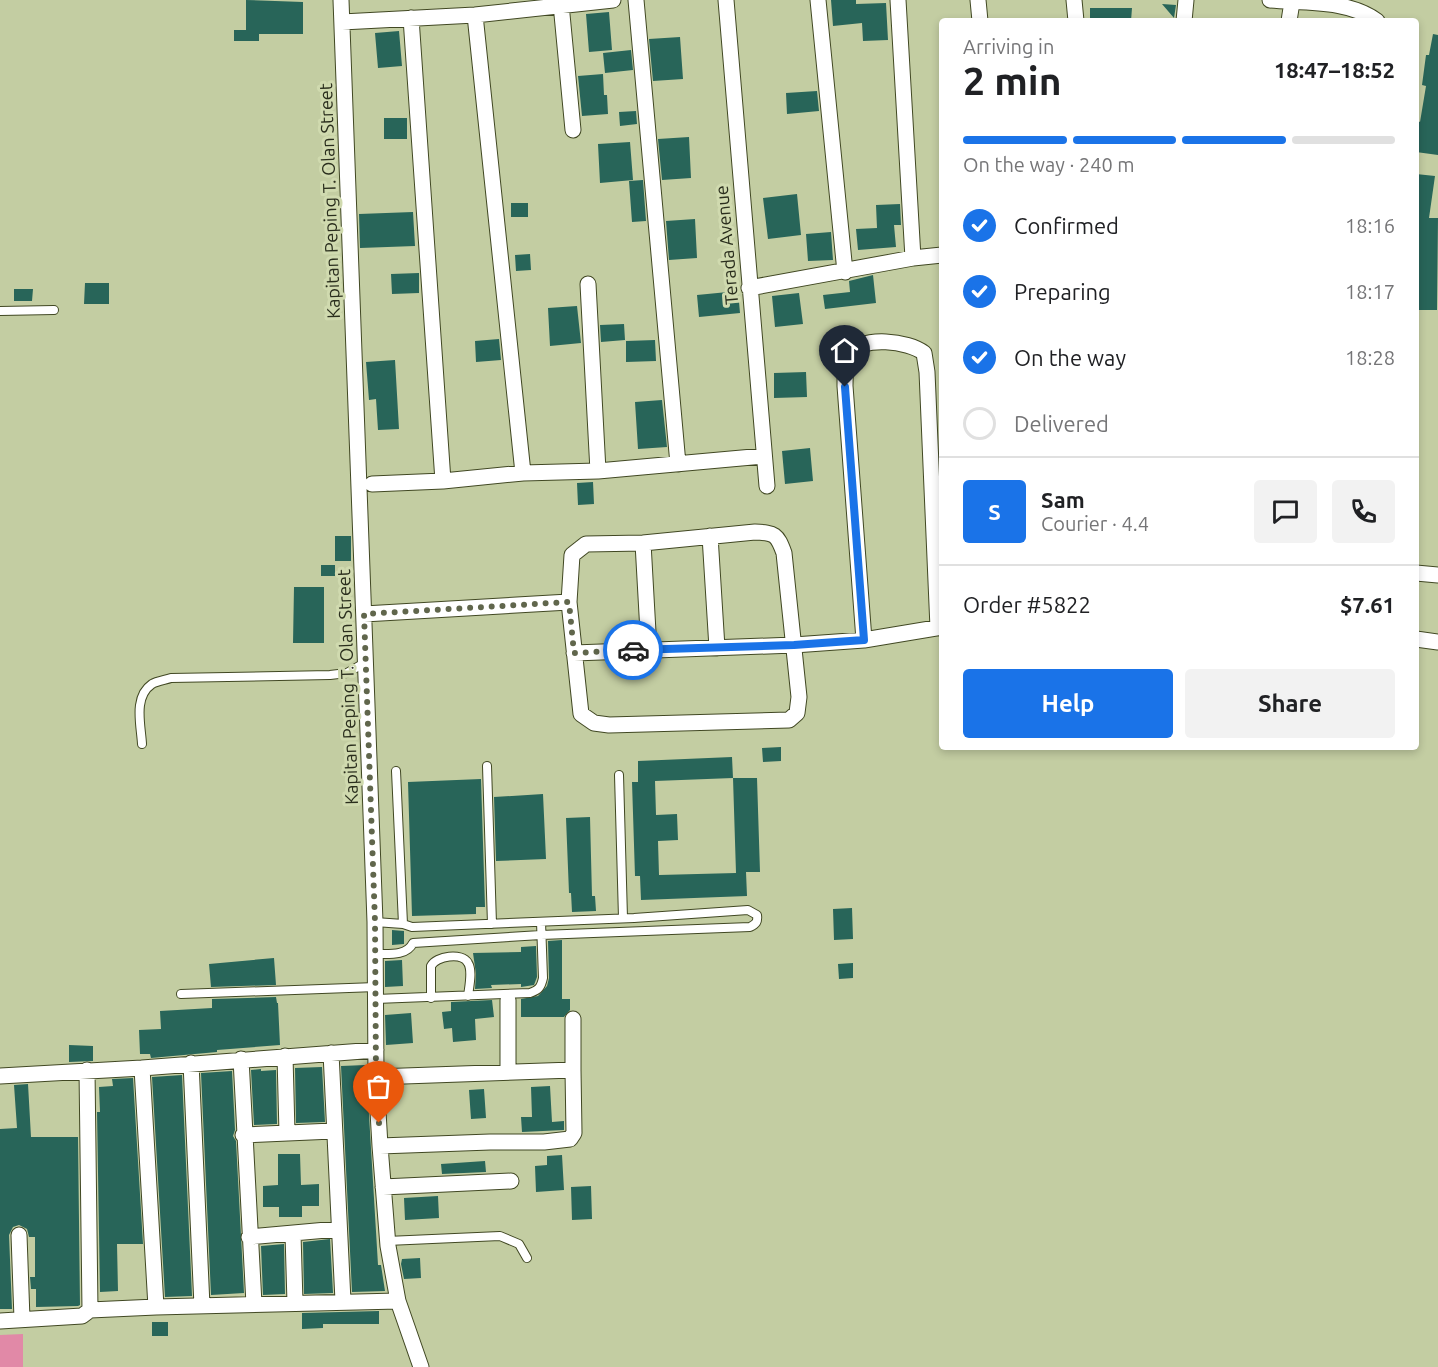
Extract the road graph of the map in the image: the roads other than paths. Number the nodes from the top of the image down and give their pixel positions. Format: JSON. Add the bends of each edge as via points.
{"nodes":[{"id":1,"x":341,"y":0,"type":"edge"},
{"id":2,"x":613,"y":0,"type":"edge"},
{"id":3,"x":636,"y":0,"type":"edge"},
{"id":4,"x":726,"y":0,"type":"edge"},
{"id":5,"x":818,"y":0,"type":"edge"},
{"id":6,"x":898,"y":0,"type":"edge"},
{"id":7,"x":978,"y":0,"type":"edge"},
{"id":8,"x":1074,"y":0,"type":"edge"},
{"id":9,"x":1186,"y":0,"type":"edge"},
{"id":10,"x":1270,"y":0,"type":"edge"},
{"id":11,"x":1292,"y":2,"type":"junction"},
{"id":12,"x":561,"y":4,"type":"junction"},
{"id":13,"x":475,"y":15,"type":"junction"},
{"id":14,"x":411,"y":18,"type":"junction"},
{"id":15,"x":980,"y":18,"type":"edge"},
{"id":16,"x":1076,"y":18,"type":"edge"},
{"id":17,"x":1184,"y":18,"type":"edge"},
{"id":18,"x":1289,"y":18,"type":"edge"},
{"id":19,"x":1373,"y":18,"type":"edge"},
{"id":20,"x":342,"y":22,"type":"junction"},
{"id":21,"x":573,"y":130,"type":"dead end"},
{"id":22,"x":939,"y":255,"type":"edge"},
{"id":23,"x":913,"y":258,"type":"junction"},
{"id":24,"x":845,"y":272,"type":"junction"},
{"id":25,"x":588,"y":284,"type":"dead end"},
{"id":26,"x":749,"y":288,"type":"junction"},
{"id":27,"x":54,"y":310,"type":"dead end"},
{"id":28,"x":0,"y":311,"type":"edge"},
{"id":29,"x":936,"y":435,"type":"edge"},
{"id":30,"x":764,"y":456,"type":"junction"},
{"id":31,"x":678,"y":464,"type":"junction"},
{"id":32,"x":598,"y":471,"type":"junction"},
{"id":33,"x":523,"y":474,"type":"junction"},
{"id":34,"x":442,"y":481,"type":"junction"},
{"id":35,"x":372,"y":484,"type":"dead end"},
{"id":36,"x":767,"y":486,"type":"dead end"},
{"id":37,"x":710,"y":536,"type":"junction"},
{"id":38,"x":643,"y":543,"type":"junction"},
{"id":39,"x":1419,"y":573,"type":"edge"},
{"id":40,"x":1438,"y":575,"type":"edge"},
{"id":41,"x":939,"y":580,"type":"edge"},
{"id":42,"x":569,"y":602,"type":"junction"},
{"id":43,"x":364,"y":614,"type":"junction"},
{"id":44,"x":939,"y":628,"type":"edge"},
{"id":45,"x":1419,"y":639,"type":"edge"},
{"id":46,"x":864,"y":640,"type":"junction"},
{"id":47,"x":1438,"y":642,"type":"edge"},
{"id":48,"x":794,"y":645,"type":"junction"},
{"id":49,"x":717,"y":648,"type":"junction"},
{"id":50,"x":649,"y":650,"type":"junction"},
{"id":51,"x":574,"y":653,"type":"junction"},
{"id":52,"x":366,"y":662,"type":"junction"},
{"id":53,"x":142,"y":744,"type":"dead end"},
{"id":54,"x":487,"y":766,"type":"dead end"},
{"id":55,"x":396,"y":771,"type":"dead end"},
{"id":56,"x":619,"y":775,"type":"dead end"},
{"id":57,"x":623,"y":918,"type":"junction"},
{"id":58,"x":634,"y":918,"type":"junction"},
{"id":59,"x":375,"y":922,"type":"junction"},
{"id":60,"x":541,"y":922,"type":"junction"},
{"id":61,"x":403,"y":924,"type":"junction"},
{"id":62,"x":492,"y":924,"type":"junction"},
{"id":63,"x":412,"y":927,"type":"junction"},
{"id":64,"x":636,"y":931,"type":"junction"},
{"id":65,"x":541,"y":935,"type":"junction"},
{"id":66,"x":413,"y":943,"type":"junction"},
{"id":67,"x":376,"y":954,"type":"junction"},
{"id":68,"x":376,"y":993,"type":"junction"},
{"id":69,"x":181,"y":994,"type":"dead end"},
{"id":70,"x":468,"y":996,"type":"junction"},
{"id":71,"x":431,"y":998,"type":"junction"},
{"id":72,"x":508,"y":1000,"type":"dead end"},
{"id":73,"x":573,"y":1019,"type":"dead end"},
{"id":74,"x":376,"y":1050,"type":"junction"},
{"id":75,"x":331,"y":1053,"type":"junction"},
{"id":76,"x":285,"y":1056,"type":"junction"},
{"id":77,"x":240,"y":1059,"type":"junction"},
{"id":78,"x":191,"y":1063,"type":"junction"},
{"id":79,"x":142,"y":1068,"type":"junction"},
{"id":80,"x":87,"y":1070,"type":"junction"},
{"id":81,"x":573,"y":1070,"type":"junction"},
{"id":82,"x":508,"y":1072,"type":"junction"},
{"id":83,"x":0,"y":1076,"type":"edge"},
{"id":84,"x":376,"y":1077,"type":"junction"},
{"id":85,"x":333,"y":1131,"type":"junction"},
{"id":86,"x":287,"y":1133,"type":"junction"},
{"id":87,"x":243,"y":1135,"type":"junction"},
{"id":88,"x":380,"y":1146,"type":"junction"},
{"id":89,"x":511,"y":1181,"type":"dead end"},
{"id":90,"x":383,"y":1186,"type":"junction"},
{"id":91,"x":338,"y":1229,"type":"junction"},
{"id":92,"x":293,"y":1234,"type":"junction"},
{"id":93,"x":19,"y":1235,"type":"dead end"},
{"id":94,"x":249,"y":1237,"type":"junction"},
{"id":95,"x":387,"y":1241,"type":"junction"},
{"id":96,"x":527,"y":1258,"type":"dead end"},
{"id":97,"x":343,"y":1301,"type":"junction"},
{"id":98,"x":398,"y":1301,"type":"junction"},
{"id":99,"x":295,"y":1303,"type":"junction"},
{"id":100,"x":254,"y":1304,"type":"junction"},
{"id":101,"x":202,"y":1306,"type":"junction"},
{"id":102,"x":156,"y":1307,"type":"junction"},
{"id":103,"x":90,"y":1310,"type":"junction"},
{"id":104,"x":22,"y":1319,"type":"junction"},
{"id":105,"x":0,"y":1321,"type":"edge"},
{"id":106,"x":421,"y":1367,"type":"edge"}],
"edges":[{"from":1,"to":20,"type":"street","name":"Kapitan Peping T. Olan Street"},
{"from":2,"to":12,"type":"street"},
{"from":3,"to":31,"type":"street"},
{"from":4,"to":26,"type":"street","name":"Terada Avenue"},
{"from":5,"to":24,"type":"street"},
{"from":6,"to":23,"type":"street"},
{"from":7,"to":15,"type":"street"},
{"from":8,"to":16,"type":"street"},
{"from":9,"to":17,"type":"street"},
{"from":10,"to":11,"type":"street"},
{"from":11,"to":18,"type":"street"},
{"from":11,"to":19,"type":"street","via":[[1342,4]]},
{"from":12,"to":13,"type":"street"},
{"from":12,"to":21,"type":"street"},
{"from":13,"to":14,"type":"street"},
{"from":13,"to":33,"type":"street"},
{"from":14,"to":20,"type":"street"},
{"from":14,"to":34,"type":"street"},
{"from":20,"to":43,"type":"street","name":"Kapitan Peping T. Olan Street"},
{"from":22,"to":23,"type":"street"},
{"from":23,"to":24,"type":"street"},
{"from":24,"to":26,"type":"street"},
{"from":25,"to":32,"type":"street"},
{"from":26,"to":30,"type":"street","name":"Terada Avenue"},
{"from":27,"to":28,"type":"lane"},
{"from":29,"to":41,"type":"street"},
{"from":29,"to":46,"type":"street","via":[[924,352],[914,345],[895,342],[862,344],[850,354],[845,387]]},
{"from":30,"to":31,"type":"street"},
{"from":30,"to":36,"type":"street","name":"Terada Avenue"},
{"from":31,"to":32,"type":"street"},
{"from":32,"to":33,"type":"street"},
{"from":33,"to":34,"type":"street"},
{"from":34,"to":35,"type":"street"},
{"from":37,"to":38,"type":"street"},
{"from":37,"to":48,"type":"street","via":[[755,532],[772,533],[779,539]]},
{"from":37,"to":49,"type":"street"},
{"from":38,"to":42,"type":"street","via":[[586,544],[579,548],[572,555]]},
{"from":38,"to":50,"type":"street"},
{"from":39,"to":40,"type":"street"},
{"from":42,"to":43,"type":"street"},
{"from":42,"to":51,"type":"street"},
{"from":43,"to":52,"type":"street","name":"Kapitan Peping T. Olan Street"},
{"from":44,"to":46,"type":"street"},
{"from":45,"to":47,"type":"street"},
{"from":46,"to":48,"type":"street"},
{"from":48,"to":49,"type":"street"},
{"from":48,"to":51,"type":"street","via":[[800,697],[798,713],[789,720],[594,723],[581,714]]},
{"from":49,"to":50,"type":"street"},
{"from":50,"to":51,"type":"street"},
{"from":52,"to":53,"type":"lane","via":[[347,673],[330,675],[171,678],[153,683],[140,704]]},
{"from":52,"to":59,"type":"street","name":"Kapitan Peping T. Olan Street"},
{"from":54,"to":62,"type":"lane"},
{"from":55,"to":61,"type":"lane"},
{"from":56,"to":57,"type":"lane"},
{"from":57,"to":58,"type":"lane"},
{"from":57,"to":60,"type":"lane"},
{"from":58,"to":64,"type":"lane"},
{"from":58,"to":64,"type":"lane","via":[[748,910],[757,915],[756,924],[750,927]]},
{"from":59,"to":61,"type":"lane"},
{"from":59,"to":67,"type":"street","name":"Kapitan Peping T. Olan Street"},
{"from":60,"to":62,"type":"lane"},
{"from":60,"to":65,"type":"lane"},
{"from":61,"to":63,"type":"lane"},
{"from":62,"to":63,"type":"lane"},
{"from":63,"to":66,"type":"lane"},
{"from":64,"to":65,"type":"lane"},
{"from":65,"to":66,"type":"lane"},
{"from":65,"to":70,"type":"lane","via":[[543,978],[538,990]]},
{"from":66,"to":67,"type":"lane","via":[[404,952]]},
{"from":67,"to":68,"type":"street","name":"Kapitan Peping T. Olan Street"},
{"from":68,"to":69,"type":"lane"},
{"from":68,"to":71,"type":"lane"},
{"from":68,"to":74,"type":"street","name":"Kapitan Peping T. Olan Street"},
{"from":70,"to":71,"type":"lane"},
{"from":70,"to":71,"type":"lane","via":[[470,968],[461,957],[433,962]]},
{"from":72,"to":82,"type":"street"},
{"from":73,"to":81,"type":"street"},
{"from":74,"to":75,"type":"street"},
{"from":74,"to":84,"type":"street","name":"Kapitan Peping T. Olan Street"},
{"from":75,"to":76,"type":"street"},
{"from":75,"to":85,"type":"street"},
{"from":76,"to":77,"type":"street"},
{"from":76,"to":86,"type":"street"},
{"from":77,"to":78,"type":"street"},
{"from":77,"to":87,"type":"street"},
{"from":78,"to":79,"type":"street"},
{"from":78,"to":101,"type":"street"},
{"from":79,"to":80,"type":"street"},
{"from":79,"to":102,"type":"street"},
{"from":80,"to":83,"type":"street"},
{"from":80,"to":103,"type":"street"},
{"from":81,"to":82,"type":"street"},
{"from":81,"to":88,"type":"street","via":[[574,1133],[570,1139]]},
{"from":82,"to":84,"type":"street"},
{"from":84,"to":88,"type":"street","name":"Kapitan Peping T. Olan Street"},
{"from":85,"to":86,"type":"street"},
{"from":85,"to":91,"type":"street"},
{"from":86,"to":87,"type":"street"},
{"from":87,"to":94,"type":"street"},
{"from":88,"to":90,"type":"street","name":"Kapitan Peping T. Olan Street"},
{"from":89,"to":90,"type":"street"},
{"from":90,"to":95,"type":"street","name":"Kapitan Peping T. Olan Street"},
{"from":91,"to":92,"type":"street"},
{"from":91,"to":97,"type":"street"},
{"from":92,"to":94,"type":"street"},
{"from":92,"to":99,"type":"street"},
{"from":93,"to":104,"type":"street"},
{"from":94,"to":100,"type":"street"},
{"from":95,"to":96,"type":"lane","via":[[500,1236],[519,1244]]},
{"from":95,"to":98,"type":"street","name":"Kapitan Peping T. Olan Street"},
{"from":97,"to":98,"type":"street"},
{"from":97,"to":99,"type":"street"},
{"from":98,"to":106,"type":"street","name":"Kapitan Peping T. Olan Street"},
{"from":99,"to":100,"type":"street"},
{"from":100,"to":101,"type":"street"},
{"from":101,"to":102,"type":"street"},
{"from":102,"to":103,"type":"street"},
{"from":103,"to":104,"type":"street","via":[[82,1316]]},
{"from":104,"to":105,"type":"street"}]}
